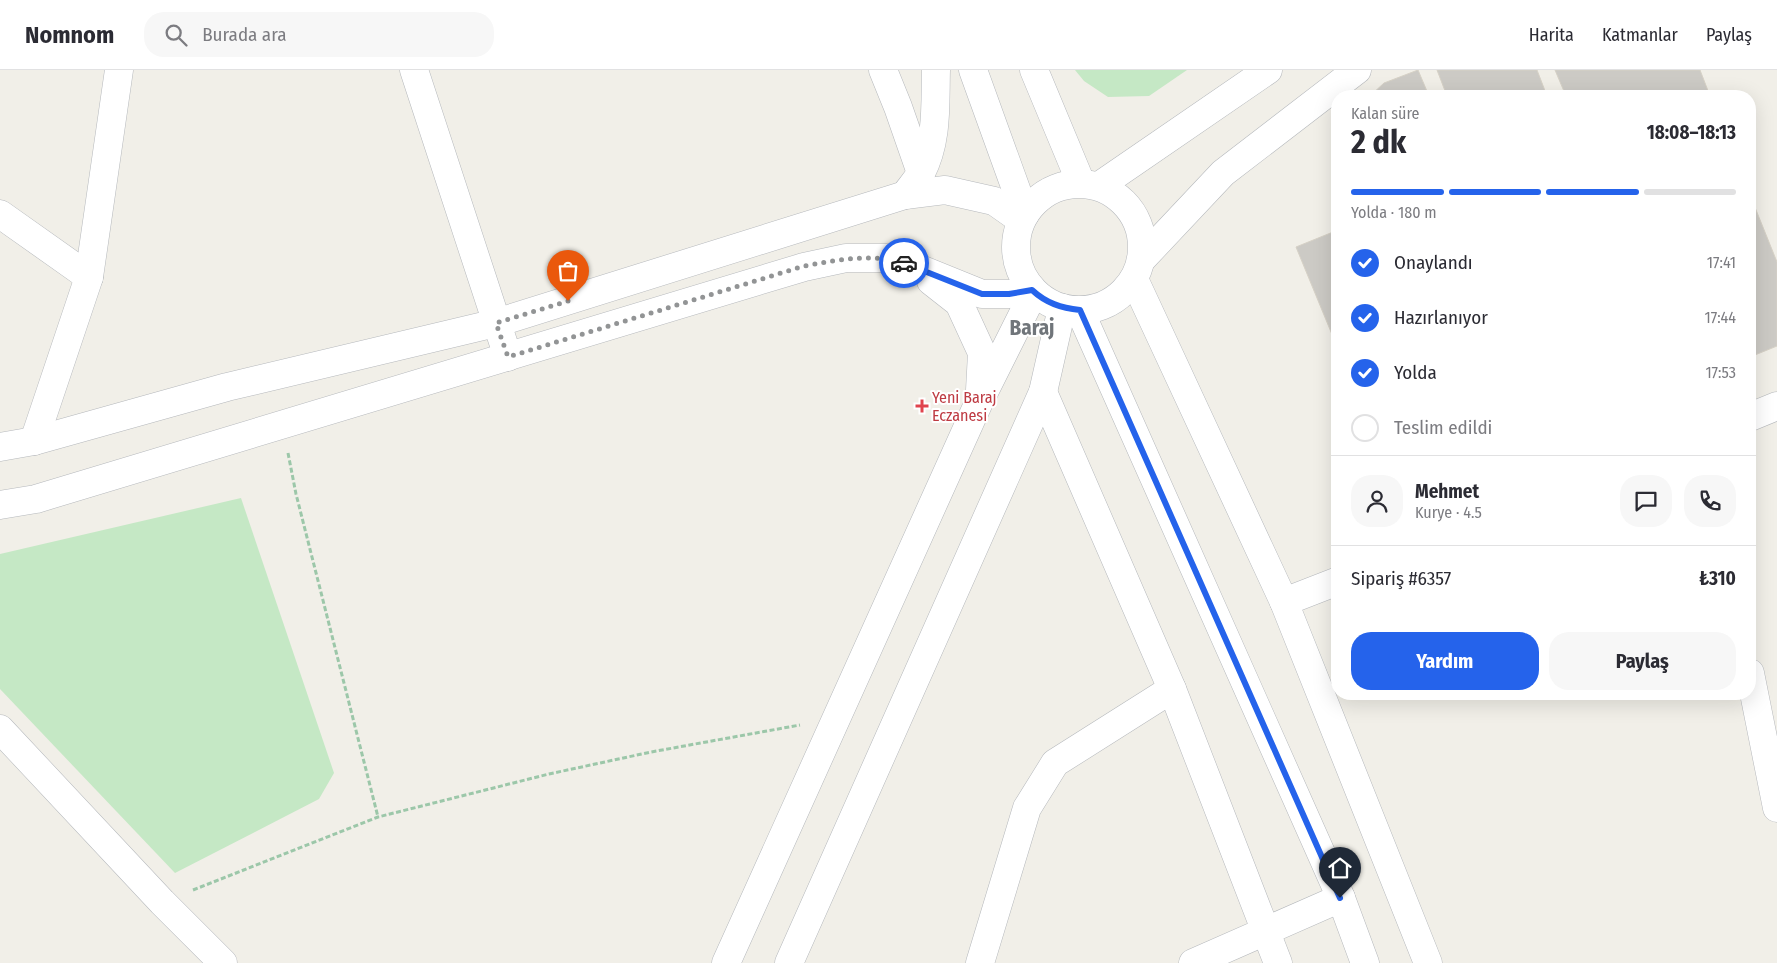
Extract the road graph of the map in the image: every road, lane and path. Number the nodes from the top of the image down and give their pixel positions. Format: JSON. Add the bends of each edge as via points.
{"nodes":[{"id":1,"x":119,"y":70,"type":"edge"},
{"id":2,"x":414,"y":70,"type":"edge"},
{"id":3,"x":883,"y":70,"type":"edge"},
{"id":4,"x":936,"y":70,"type":"edge"},
{"id":5,"x":972,"y":70,"type":"edge"},
{"id":6,"x":1034,"y":70,"type":"edge"},
{"id":7,"x":1268,"y":70,"type":"edge"},
{"id":8,"x":1357,"y":70,"type":"edge"},
{"id":9,"x":921,"y":173,"type":"junction"},
{"id":10,"x":1090,"y":185,"type":"junction"},
{"id":11,"x":905,"y":195,"type":"junction"},
{"id":12,"x":0,"y":214,"type":"edge"},
{"id":13,"x":1023,"y":217,"type":"junction"},
{"id":14,"x":913,"y":266,"type":"junction"},
{"id":15,"x":1138,"y":269,"type":"junction"},
{"id":16,"x":89,"y":277,"type":"junction"},
{"id":17,"x":1033,"y":291,"type":"junction"},
{"id":18,"x":1071,"y":309,"type":"junction"},
{"id":19,"x":496,"y":323,"type":"junction"},
{"id":20,"x":508,"y":357,"type":"junction"},
{"id":21,"x":1044,"y":392,"type":"junction"},
{"id":22,"x":979,"y":402,"type":"junction"},
{"id":23,"x":1777,"y":406,"type":"edge"},
{"id":24,"x":1756,"y":415,"type":"edge"},
{"id":25,"x":282,"y":426,"type":"junction"},
{"id":26,"x":34,"y":441,"type":"junction"},
{"id":27,"x":0,"y":447,"type":"edge"},
{"id":28,"x":0,"y":505,"type":"edge"},
{"id":29,"x":1331,"y":584,"type":"edge"},
{"id":30,"x":1284,"y":602,"type":"junction"},
{"id":31,"x":1172,"y":690,"type":"junction"},
{"id":32,"x":1755,"y":700,"type":"edge"},
{"id":33,"x":835,"y":719,"type":"junction"},
{"id":34,"x":0,"y":729,"type":"edge"},
{"id":35,"x":1777,"y":808,"type":"edge"},
{"id":36,"x":378,"y":817,"type":"junction"},
{"id":37,"x":1340,"y":898,"type":"junction"},
{"id":38,"x":162,"y":902,"type":"junction"},
{"id":39,"x":1265,"y":931,"type":"junction"},
{"id":40,"x":223,"y":963,"type":"edge"},
{"id":41,"x":726,"y":963,"type":"edge"},
{"id":42,"x":789,"y":963,"type":"edge"},
{"id":43,"x":980,"y":963,"type":"edge"},
{"id":44,"x":1193,"y":963,"type":"edge"},
{"id":45,"x":1278,"y":963,"type":"edge"},
{"id":46,"x":1365,"y":963,"type":"edge"},
{"id":47,"x":1428,"y":963,"type":"edge"}],
"edges":[{"from":1,"to":16,"type":"street"},
{"from":2,"to":19,"type":"street"},
{"from":3,"to":9,"type":"street"},
{"from":4,"to":9,"type":"street","via":[[936,120]]},
{"from":5,"to":13,"type":"street"},
{"from":6,"to":10,"type":"street"},
{"from":7,"to":10,"type":"street"},
{"from":8,"to":15,"type":"street","via":[[1223,173]]},
{"from":9,"to":11,"type":"street"},
{"from":10,"to":13,"type":"street","via":[[1063,185],[1046,193],[1031,205]]},
{"from":10,"to":15,"type":"street","via":[[1116,195],[1129,207],[1143,240]]},
{"from":11,"to":13,"type":"street","via":[[945,190],[994,201]]},
{"from":11,"to":19,"type":"street"},
{"from":12,"to":16,"type":"street"},
{"from":13,"to":17,"type":"street","via":[[1016,238],[1016,257]]},
{"from":14,"to":17,"type":"street","via":[[982,294]]},
{"from":14,"to":20,"type":"street","via":[[887,258],[846,258],[804,266]]},
{"from":14,"to":22,"type":"street","via":[[959,303],[982,354]]},
{"from":15,"to":18,"type":"street","via":[[1120,295],[1102,306]]},
{"from":15,"to":30,"type":"street"},
{"from":16,"to":26,"type":"street"},
{"from":17,"to":18,"type":"street","via":[[1046,301]]},
{"from":17,"to":22,"type":"street"},
{"from":18,"to":21,"type":"street"},
{"from":18,"to":37,"type":"street"},
{"from":19,"to":20,"type":"street"},
{"from":19,"to":26,"type":"street","via":[[227,387]]},
{"from":20,"to":25,"type":"street"},
{"from":21,"to":31,"type":"street"},
{"from":21,"to":42,"type":"street"},
{"from":22,"to":33,"type":"street"},
{"from":23,"to":24,"type":"street"},
{"from":25,"to":28,"type":"street","via":[[36,499]]},
{"from":25,"to":36,"type":"path","via":[[296,494]]},
{"from":26,"to":27,"type":"street"},
{"from":29,"to":30,"type":"street"},
{"from":30,"to":47,"type":"street"},
{"from":31,"to":39,"type":"street"},
{"from":31,"to":43,"type":"street","via":[[1055,763],[1027,808]]},
{"from":32,"to":35,"type":"street"},
{"from":33,"to":36,"type":"path","via":[[651,752]]},
{"from":33,"to":41,"type":"street"},
{"from":34,"to":38,"type":"street"},
{"from":36,"to":38,"type":"path"},
{"from":37,"to":39,"type":"street"},
{"from":37,"to":46,"type":"street"},
{"from":38,"to":40,"type":"street"},
{"from":39,"to":44,"type":"street"},
{"from":39,"to":45,"type":"street"}]}
